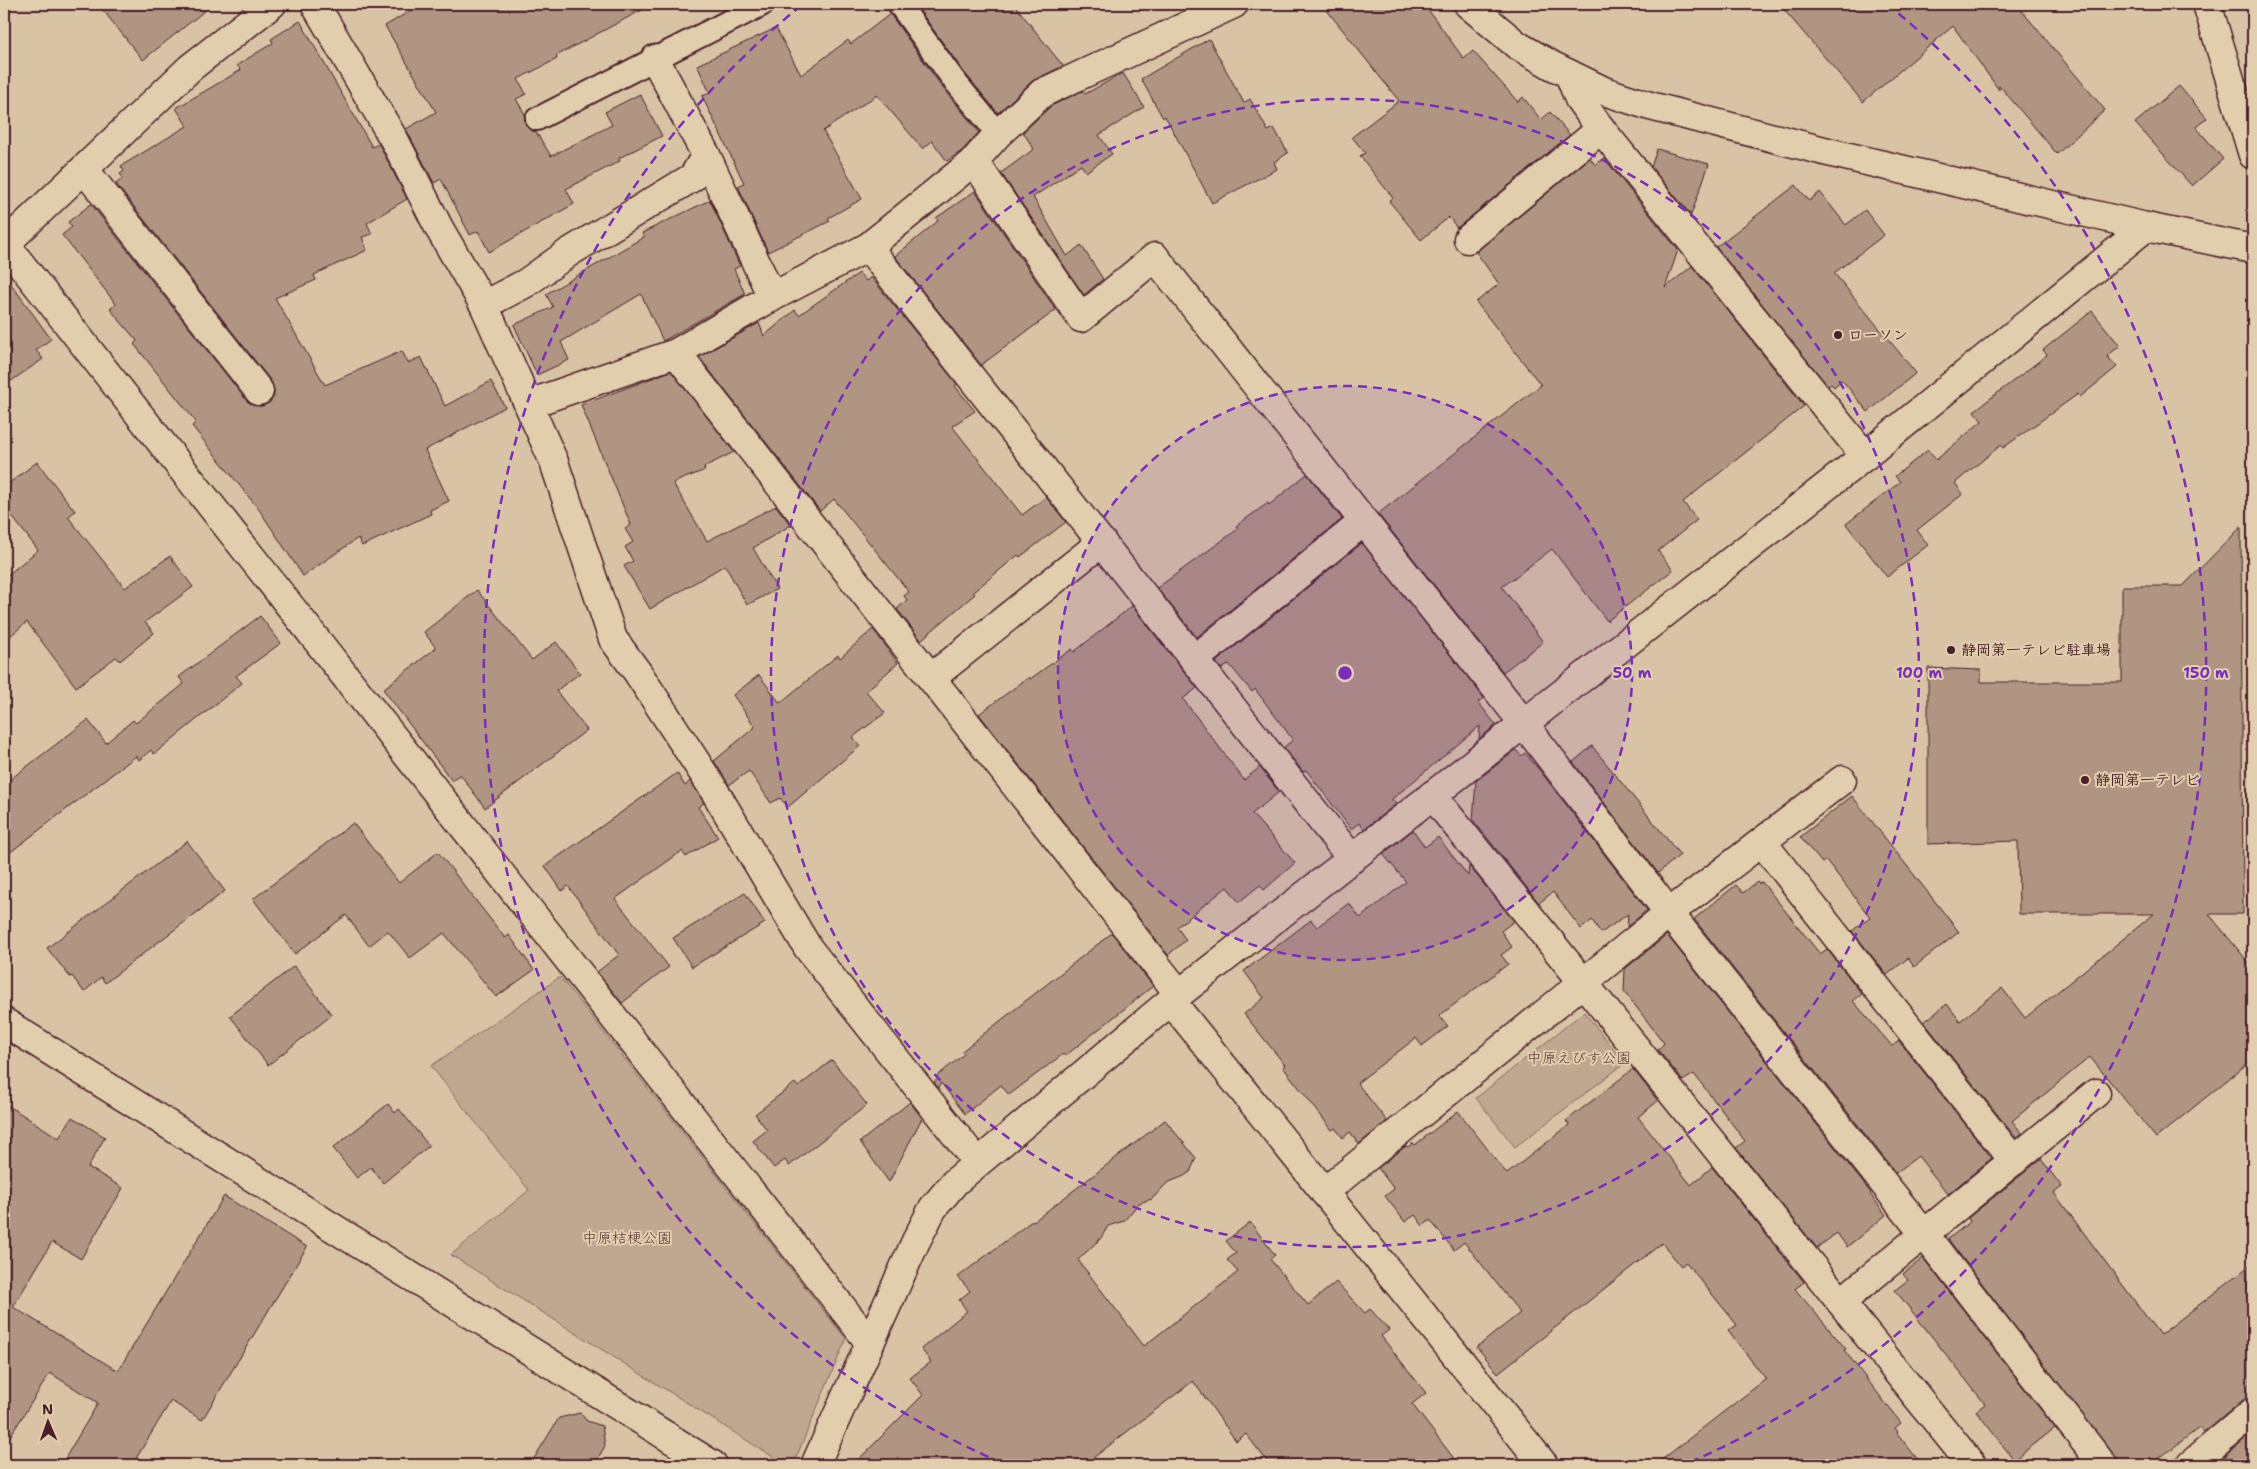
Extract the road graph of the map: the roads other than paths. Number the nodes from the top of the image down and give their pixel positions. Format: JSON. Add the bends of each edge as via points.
{"nodes":[{"id":1,"x":272,"y":4,"type":"edge"},
{"id":2,"x":316,"y":4,"type":"edge"},
{"id":3,"x":763,"y":4,"type":"edge"},
{"id":4,"x":899,"y":4,"type":"edge"},
{"id":5,"x":1234,"y":4,"type":"edge"},
{"id":6,"x":1468,"y":4,"type":"edge"},
{"id":7,"x":2206,"y":4,"type":"edge"},
{"id":8,"x":656,"y":59,"type":"junction"},
{"id":9,"x":1569,"y":74,"type":"junction"},
{"id":10,"x":537,"y":119,"type":"dead end"},
{"id":11,"x":1601,"y":129,"type":"junction"},
{"id":12,"x":998,"y":134,"type":"junction"},
{"id":13,"x":706,"y":155,"type":"junction"},
{"id":14,"x":2253,"y":155,"type":"edge"},
{"id":15,"x":974,"y":161,"type":"junction"},
{"id":16,"x":84,"y":169,"type":"junction"},
{"id":17,"x":2146,"y":227,"type":"junction"},
{"id":18,"x":1468,"y":239,"type":"dead end"},
{"id":19,"x":4,"y":244,"type":"edge"},
{"id":20,"x":868,"y":246,"type":"junction"},
{"id":21,"x":2253,"y":249,"type":"edge"},
{"id":22,"x":772,"y":297,"type":"junction"},
{"id":23,"x":484,"y":304,"type":"junction"},
{"id":24,"x":676,"y":353,"type":"junction"},
{"id":25,"x":259,"y":391,"type":"dead end"},
{"id":26,"x":529,"y":404,"type":"junction"},
{"id":27,"x":1865,"y":456,"type":"junction"},
{"id":28,"x":1363,"y":522,"type":"junction"},
{"id":29,"x":1102,"y":542,"type":"junction"},
{"id":30,"x":1195,"y":659,"type":"junction"},
{"id":31,"x":930,"y":678,"type":"junction"},
{"id":32,"x":1525,"y":724,"type":"junction"},
{"id":33,"x":1842,"y":780,"type":"dead end"},
{"id":34,"x":1432,"y":795,"type":"junction"},
{"id":35,"x":1762,"y":842,"type":"junction"},
{"id":36,"x":1352,"y":859,"type":"junction"},
{"id":37,"x":1669,"y":913,"type":"junction"},
{"id":38,"x":1584,"y":984,"type":"junction"},
{"id":39,"x":1175,"y":997,"type":"junction"},
{"id":40,"x":4,"y":1022,"type":"edge"},
{"id":41,"x":2096,"y":1093,"type":"dead end"},
{"id":42,"x":2014,"y":1161,"type":"junction"},
{"id":43,"x":977,"y":1162,"type":"junction"},
{"id":44,"x":1324,"y":1192,"type":"junction"},
{"id":45,"x":1924,"y":1234,"type":"junction"},
{"id":46,"x":1841,"y":1302,"type":"junction"},
{"id":47,"x":870,"y":1343,"type":"junction"},
{"id":48,"x":2253,"y":1412,"type":"edge"},
{"id":49,"x":713,"y":1465,"type":"edge"},
{"id":50,"x":815,"y":1465,"type":"edge"},
{"id":51,"x":1544,"y":1465,"type":"edge"},
{"id":52,"x":1972,"y":1465,"type":"edge"},
{"id":53,"x":2103,"y":1465,"type":"edge"},
{"id":54,"x":2190,"y":1465,"type":"edge"}],
"edges":[{"from":1,"to":16,"type":"street","via":[[190,68]]},
{"from":2,"to":23,"type":"street"},
{"from":3,"to":8,"type":"lane"},
{"from":4,"to":12,"type":"lane"},
{"from":5,"to":12,"type":"street","via":[[1042,93]]},
{"from":6,"to":9,"type":"street","via":[[1517,45]]},
{"from":7,"to":14,"type":"street"},
{"from":8,"to":10,"type":"lane"},
{"from":8,"to":13,"type":"street"},
{"from":9,"to":11,"type":"street","via":[[1579,99]]},
{"from":9,"to":17,"type":"street","via":[[1604,92],[1667,111]]},
{"from":11,"to":18,"type":"street"},
{"from":11,"to":27,"type":"street"},
{"from":12,"to":15,"type":"street"},
{"from":13,"to":22,"type":"street"},
{"from":13,"to":23,"type":"street","via":[[693,177],[568,253],[526,283]]},
{"from":15,"to":20,"type":"street"},
{"from":15,"to":28,"type":"street","via":[[1081,318],[1155,257]]},
{"from":16,"to":19,"type":"street"},
{"from":16,"to":25,"type":"street"},
{"from":17,"to":21,"type":"street"},
{"from":17,"to":27,"type":"street"},
{"from":19,"to":47,"type":"street"},
{"from":20,"to":22,"type":"street"},
{"from":20,"to":29,"type":"street"},
{"from":22,"to":24,"type":"street"},
{"from":23,"to":26,"type":"street"},
{"from":24,"to":26,"type":"street"},
{"from":24,"to":31,"type":"street"},
{"from":26,"to":43,"type":"street","via":[[554,462],[613,639],[711,785],[808,948]]},
{"from":27,"to":32,"type":"street"},
{"from":28,"to":30,"type":"street"},
{"from":28,"to":32,"type":"street"},
{"from":29,"to":30,"type":"street"},
{"from":29,"to":31,"type":"street"},
{"from":30,"to":36,"type":"street"},
{"from":31,"to":39,"type":"street"},
{"from":32,"to":34,"type":"street"},
{"from":32,"to":37,"type":"street"},
{"from":33,"to":35,"type":"street"},
{"from":34,"to":36,"type":"street"},
{"from":34,"to":38,"type":"street"},
{"from":35,"to":37,"type":"street"},
{"from":35,"to":42,"type":"street"},
{"from":36,"to":39,"type":"street"},
{"from":37,"to":38,"type":"street"},
{"from":37,"to":45,"type":"street"},
{"from":38,"to":44,"type":"street"},
{"from":38,"to":46,"type":"street"},
{"from":39,"to":43,"type":"street"},
{"from":39,"to":44,"type":"street"},
{"from":40,"to":49,"type":"street"},
{"from":41,"to":42,"type":"street"},
{"from":42,"to":45,"type":"street"},
{"from":43,"to":47,"type":"street","via":[[933,1208]]},
{"from":44,"to":51,"type":"street"},
{"from":45,"to":46,"type":"street"},
{"from":45,"to":53,"type":"street"},
{"from":46,"to":52,"type":"street"},
{"from":47,"to":50,"type":"street"},
{"from":48,"to":54,"type":"street"}]}
